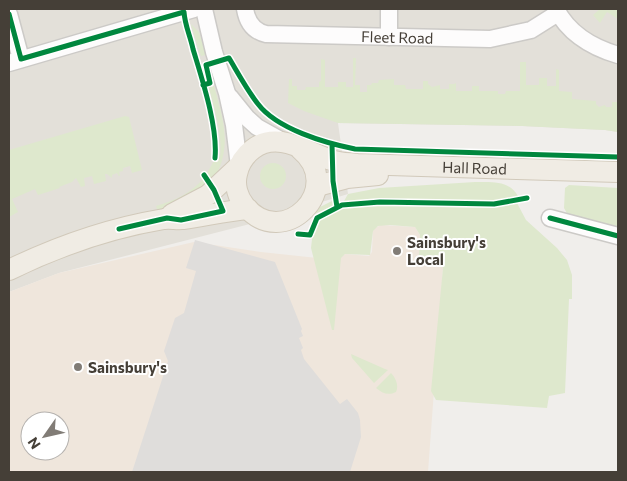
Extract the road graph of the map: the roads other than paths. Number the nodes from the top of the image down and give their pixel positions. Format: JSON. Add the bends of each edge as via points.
{"nodes":[{"id":1,"x":194,"y":9,"type":"edge"},
{"id":2,"x":204,"y":9,"type":"edge"},
{"id":3,"x":244,"y":9,"type":"edge"},
{"id":4,"x":389,"y":9,"type":"edge"},
{"id":5,"x":557,"y":11,"type":"edge"},
{"id":6,"x":9,"y":14,"type":"edge"},
{"id":7,"x":389,"y":37,"type":"junction"},
{"id":8,"x":618,"y":55,"type":"edge"},
{"id":9,"x":15,"y":61,"type":"edge"},
{"id":10,"x":227,"y":93,"type":"junction"},
{"id":11,"x":292,"y":145,"type":"junction"},
{"id":12,"x":239,"y":166,"type":"junction"},
{"id":13,"x":618,"y":172,"type":"edge"},
{"id":14,"x":387,"y":175,"type":"junction"},
{"id":15,"x":618,"y":180,"type":"edge"},
{"id":16,"x":317,"y":186,"type":"junction"},
{"id":17,"x":309,"y":205,"type":"junction"},
{"id":18,"x":248,"y":209,"type":"junction"},
{"id":19,"x":167,"y":218,"type":"junction"},
{"id":20,"x":550,"y":218,"type":"dead end"},
{"id":21,"x":618,"y":236,"type":"edge"},
{"id":22,"x":9,"y":270,"type":"edge"}],
"edges":[{"from":1,"to":9,"type":"street"},
{"from":2,"to":10,"type":"street","name":"Hall Road"},
{"from":3,"to":7,"type":"street","name":"Fleet Road","via":[[252,26],[266,34]]},
{"from":4,"to":7,"type":"street"},
{"from":5,"to":7,"type":"street","name":"Fleet Road","via":[[530,30],[494,39]]},
{"from":5,"to":8,"type":"street","via":[[581,39]]},
{"from":6,"to":9,"type":"street"},
{"from":10,"to":11,"type":"street","name":"Hall Road","via":[[257,127]]},
{"from":10,"to":12,"type":"street","name":"Hall Road"},
{"from":11,"to":12,"type":"main road","name":"Hall Road","via":[[270,141],[257,146],[246,154]]},
{"from":11,"to":13,"type":"main road","name":"Hall Road","via":[[332,160],[357,164]]},
{"from":11,"to":16,"type":"main road","name":"Hall Road","via":[[314,165]]},
{"from":12,"to":18,"type":"main road","name":"Hall Road","via":[[237,190]]},
{"from":12,"to":19,"type":"main road","via":[[208,195]]},
{"from":14,"to":15,"type":"main road","name":"Hall Road"},
{"from":14,"to":16,"type":"main road","name":"Hall Road","via":[[347,178]]},
{"from":14,"to":17,"type":"main road","name":"Hall Road","via":[[371,186]]},
{"from":16,"to":17,"type":"main road"},
{"from":17,"to":18,"type":"main road","name":"Hall Road","via":[[295,217],[277,222],[257,216]]},
{"from":18,"to":19,"type":"main road","via":[[181,220]]},
{"from":19,"to":22,"type":"main road","via":[[79,240]]},
{"from":20,"to":21,"type":"street"}]}
